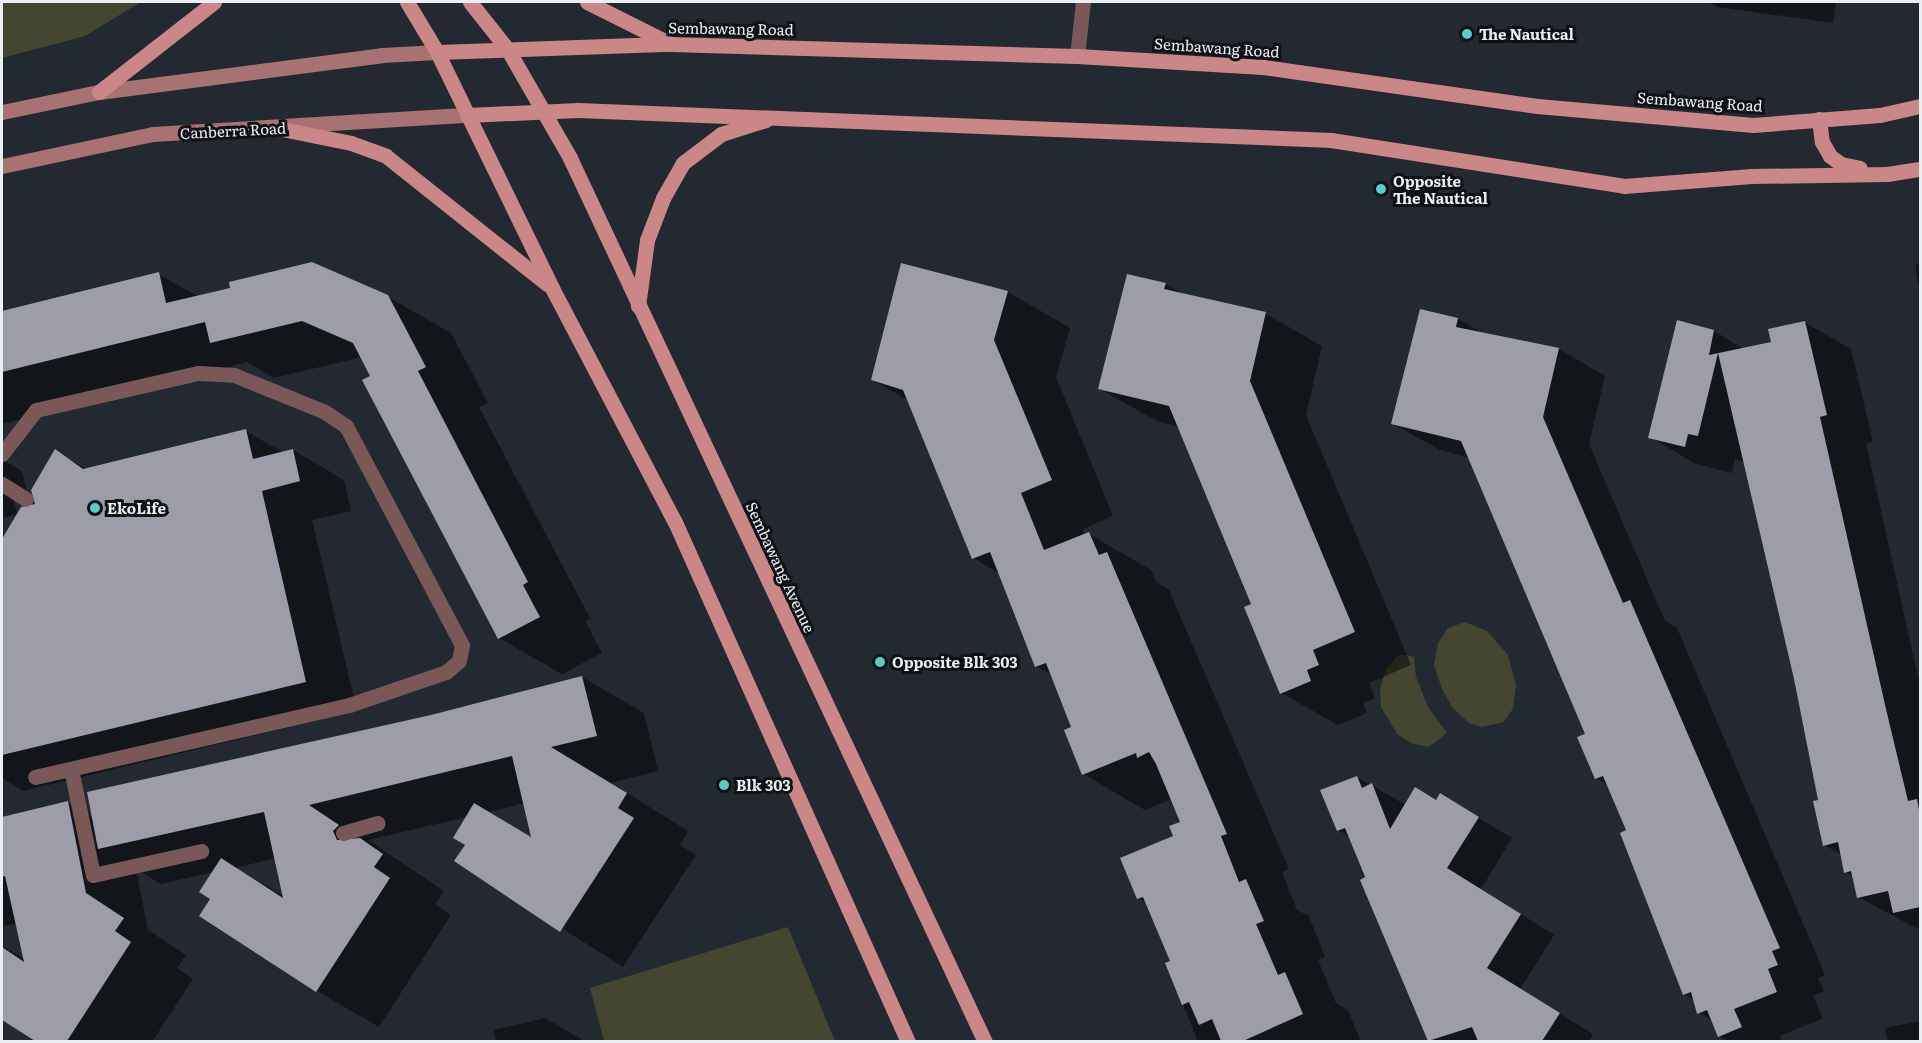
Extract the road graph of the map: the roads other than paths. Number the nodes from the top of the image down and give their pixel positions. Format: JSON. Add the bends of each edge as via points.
{"nodes":[{"id":1,"x":214,"y":2,"type":"edge"},
{"id":2,"x":407,"y":2,"type":"edge"},
{"id":3,"x":470,"y":2,"type":"edge"},
{"id":4,"x":586,"y":2,"type":"edge"},
{"id":5,"x":1083,"y":2,"type":"edge"},
{"id":6,"x":670,"y":44,"type":"junction"},
{"id":7,"x":507,"y":50,"type":"junction"},
{"id":8,"x":437,"y":52,"type":"junction"},
{"id":9,"x":1077,"y":56,"type":"junction"},
{"id":10,"x":99,"y":92,"type":"junction"},
{"id":11,"x":1920,"y":106,"type":"edge"},
{"id":12,"x":540,"y":111,"type":"junction"},
{"id":13,"x":2,"y":112,"type":"edge"},
{"id":14,"x":467,"y":115,"type":"junction"},
{"id":15,"x":781,"y":116,"type":"junction"},
{"id":16,"x":1819,"y":120,"type":"junction"},
{"id":17,"x":282,"y":129,"type":"junction"},
{"id":18,"x":2,"y":166,"type":"edge"},
{"id":19,"x":1920,"y":169,"type":"edge"},
{"id":20,"x":1887,"y":174,"type":"junction"},
{"id":21,"x":552,"y":288,"type":"junction"},
{"id":22,"x":638,"y":306,"type":"junction"},
{"id":23,"x":2,"y":454,"type":"edge"},
{"id":24,"x":2,"y":484,"type":"edge"},
{"id":25,"x":26,"y":499,"type":"dead end"},
{"id":26,"x":71,"y":769,"type":"junction"},
{"id":27,"x":35,"y":777,"type":"dead end"},
{"id":28,"x":378,"y":823,"type":"dead end"},
{"id":29,"x":344,"y":832,"type":"dead end"},
{"id":30,"x":201,"y":851,"type":"dead end"},
{"id":31,"x":908,"y":1041,"type":"edge"},
{"id":32,"x":985,"y":1041,"type":"edge"}],
"edges":[{"from":1,"to":10,"type":"main road"},
{"from":2,"to":8,"type":"main road"},
{"from":3,"to":7,"type":"main road"},
{"from":4,"to":6,"type":"main road"},
{"from":5,"to":9,"type":"street"},
{"from":6,"to":7,"type":"main road","name":"Sembawang Road"},
{"from":6,"to":9,"type":"main road","name":"Sembawang Road"},
{"from":7,"to":8,"type":"main road","name":"Sembawang Road"},
{"from":7,"to":12,"type":"main road"},
{"from":8,"to":10,"type":"main road","via":[[382,55]]},
{"from":8,"to":14,"type":"main road"},
{"from":9,"to":16,"type":"main road","name":"Sembawang Road","via":[[1263,67],[1537,106],[1719,122]]},
{"from":10,"to":13,"type":"main road"},
{"from":11,"to":16,"type":"main road","name":"Sembawang Road","via":[[1880,115]]},
{"from":12,"to":14,"type":"main road"},
{"from":12,"to":15,"type":"main road"},
{"from":12,"to":22,"type":"main road","name":"Sembawang Avenue","via":[[570,158]]},
{"from":14,"to":17,"type":"main road","name":"Canberra Road"},
{"from":14,"to":21,"type":"main road"},
{"from":15,"to":20,"type":"main road","via":[[1331,140],[1624,186],[1752,176]]},
{"from":15,"to":22,"type":"main road","via":[[721,134],[683,163],[663,198],[647,240]]},
{"from":16,"to":20,"type":"main road","via":[[1822,142],[1840,164]]},
{"from":17,"to":18,"type":"main road","name":"Canberra Road","via":[[153,134]]},
{"from":17,"to":21,"type":"main road","via":[[386,156]]},
{"from":19,"to":20,"type":"main road"},
{"from":21,"to":31,"type":"main road","via":[[675,522]]},
{"from":22,"to":32,"type":"main road","name":"Sembawang Avenue"},
{"from":23,"to":26,"type":"street","via":[[36,410],[198,373],[234,375],[325,412],[346,426],[462,645],[459,661],[446,672],[349,705]]},
{"from":24,"to":25,"type":"street"},
{"from":26,"to":27,"type":"street"},
{"from":26,"to":30,"type":"street","via":[[93,875]]},
{"from":28,"to":29,"type":"street"}]}
